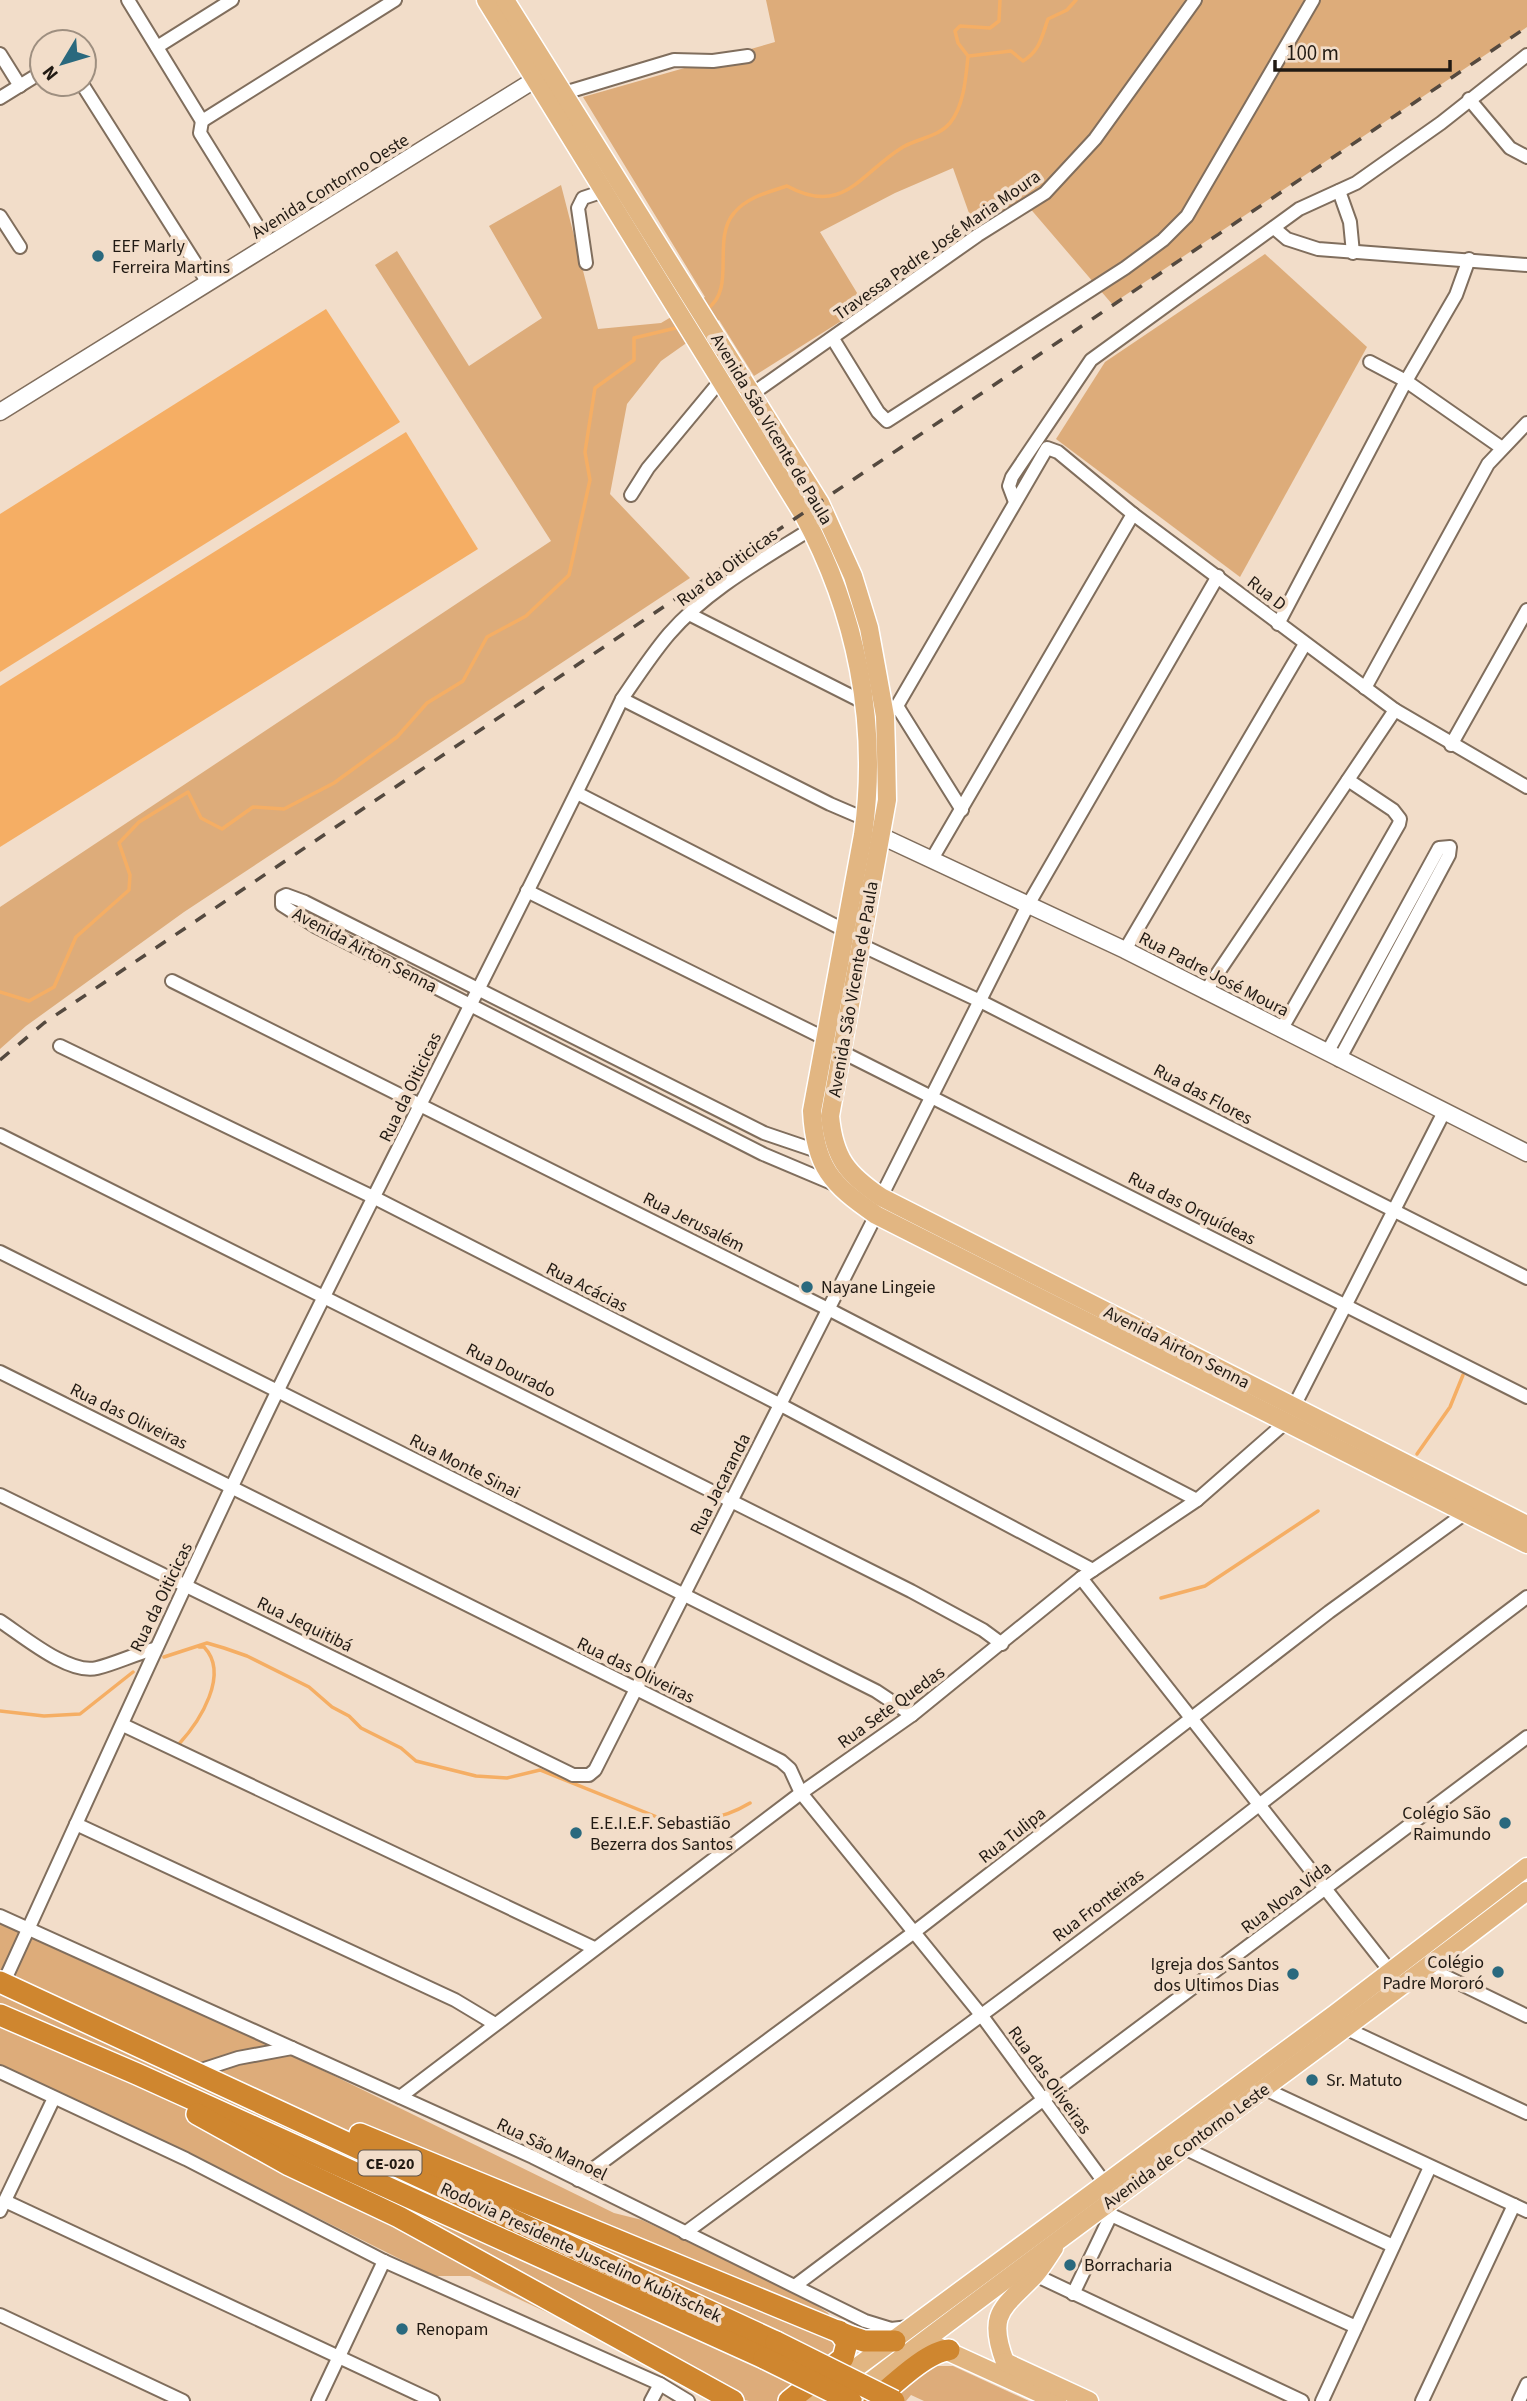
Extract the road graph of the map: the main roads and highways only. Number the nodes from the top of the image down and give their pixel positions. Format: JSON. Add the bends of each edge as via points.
{"nodes":[{"id":1,"x":486,"y":0,"type":"edge"},
{"id":2,"x":505,"y":0,"type":"edge"},
{"id":3,"x":629,"y":213,"type":"junction"},
{"id":4,"x":704,"y":334,"type":"junction"},
{"id":5,"x":843,"y":987,"type":"junction"},
{"id":6,"x":817,"y":1152,"type":"joint"},
{"id":7,"x":838,"y":1155,"type":"joint"},
{"id":8,"x":879,"y":1206,"type":"junction"},
{"id":9,"x":1238,"y":1387,"type":"junction"},
{"id":10,"x":1527,"y":1525,"type":"edge"},
{"id":11,"x":1527,"y":1544,"type":"edge"},
{"id":12,"x":1527,"y":1867,"type":"edge"},
{"id":13,"x":1527,"y":1891,"type":"edge"},
{"id":14,"x":1,"y":1983,"type":"edge"},
{"id":15,"x":0,"y":2015,"type":"edge"},
{"id":16,"x":137,"y":2074,"type":"junction"},
{"id":17,"x":246,"y":2095,"type":"junction"},
{"id":18,"x":1062,"y":2236,"type":"junction"},
{"id":19,"x":1021,"y":2279,"type":"junction"},
{"id":20,"x":839,"y":2331,"type":"junction"},
{"id":21,"x":920,"y":2332,"type":"junction"},
{"id":22,"x":895,"y":2341,"type":"junction"},
{"id":23,"x":770,"y":2350,"type":"junction"},
{"id":24,"x":948,"y":2350,"type":"junction"},
{"id":25,"x":1003,"y":2368,"type":"junction"},
{"id":26,"x":733,"y":2401,"type":"edge"},
{"id":27,"x":789,"y":2401,"type":"edge"},
{"id":28,"x":811,"y":2401,"type":"edge"},
{"id":29,"x":845,"y":2401,"type":"edge"},
{"id":30,"x":851,"y":2401,"type":"edge"},
{"id":31,"x":874,"y":2401,"type":"edge"},
{"id":32,"x":894,"y":2401,"type":"edge"},
{"id":33,"x":1058,"y":2401,"type":"edge"},
{"id":34,"x":1089,"y":2401,"type":"edge"}],
"edges":[{"from":1,"to":3,"type":"main road","name":"Avenida São Vicente de Paula","via":[[604,191]]},
{"from":2,"to":3,"type":"main road","name":"Avenida São Vicente de Paula","via":[[564,93]]},
{"from":3,"to":4,"type":"main road","name":"Avenida São Vicente de Paula","via":[[668,293]]},
{"from":3,"to":4,"type":"main road","name":"Avenida São Vicente de Paula","via":[[684,284]]},
{"from":4,"to":5,"type":"main road","name":"Avenida São Vicente de Paula","via":[[722,380],[811,529],[853,634],[865,703],[865,818],[844,930]]},
{"from":4,"to":5,"type":"main road","name":"Avenida São Vicente de Paula","via":[[752,394],[820,503],[853,576],[891,711],[881,836],[861,946]]},
{"from":5,"to":6,"type":"main road","name":"Avenida São Vicente de Paula","via":[[824,1038],[812,1111]]},
{"from":5,"to":7,"type":"main road","name":"Avenida São Vicente de Paula","via":[[842,1052],[830,1116]]},
{"from":6,"to":8,"type":"main road","name":"Avenida Airton Senna","via":[[834,1184]]},
{"from":7,"to":8,"type":"main road","name":"Avenida Airton Senna"},
{"from":8,"to":9,"type":"main road","name":"Avenida Airton Senna"},
{"from":9,"to":10,"type":"main road","name":"Avenida Airton Senna","via":[[1294,1405]]},
{"from":9,"to":11,"type":"main road","name":"Avenida Airton Senna","via":[[1286,1422]]},
{"from":12,"to":21,"type":"main road","name":"Avenida de Contorno Leste","via":[[1104,2182]]},
{"from":13,"to":18,"type":"main road","name":"Avenida de Contorno Leste","via":[[1110,2207]]},
{"from":14,"to":17,"type":"highway","name":"Rodovia Presidente Juscelino Kubitschek","number":"CE-020"},
{"from":15,"to":16,"type":"highway","name":"Rodovia Presidente Juscelino Kubitschek","number":"CE-020"},
{"from":16,"to":23,"type":"highway","name":"Rodovia Presidente Juscelino Kubitschek","number":"CE-020"},
{"from":16,"to":26,"type":"highway","via":[[220,2127],[399,2217]]},
{"from":17,"to":20,"type":"highway","via":[[328,2120]]},
{"from":17,"to":23,"type":"highway","name":"Rodovia Presidente Juscelino Kubitschek","number":"CE-020"},
{"from":18,"to":19,"type":"main road","name":"Avenida de Contorno Leste"},
{"from":18,"to":19,"type":"main road"},
{"from":19,"to":21,"type":"main road","name":"Avenida de Contorno Leste"},
{"from":19,"to":25,"type":"main road","via":[[1003,2306],[996,2334]]},
{"from":20,"to":22,"type":"highway","via":[[864,2340]]},
{"from":20,"to":27,"type":"highway","via":[[847,2347],[843,2358]]},
{"from":21,"to":22,"type":"main road"},
{"from":21,"to":24,"type":"main road"},
{"from":21,"to":29,"type":"main road","name":"Avenida de Contorno Leste"},
{"from":22,"to":28,"type":"main road"},
{"from":23,"to":30,"type":"highway","name":"Rodovia Presidente Juscelino Kubitschek","number":"CE-020","bridge":true},
{"from":23,"to":32,"type":"highway","name":"Rodovia Presidente Juscelino Kubitschek","number":"CE-020","bridge":true},
{"from":24,"to":25,"type":"main road"},
{"from":24,"to":31,"type":"highway","via":[[929,2357]]},
{"from":25,"to":33,"type":"main road"},
{"from":25,"to":34,"type":"main road"}]}
